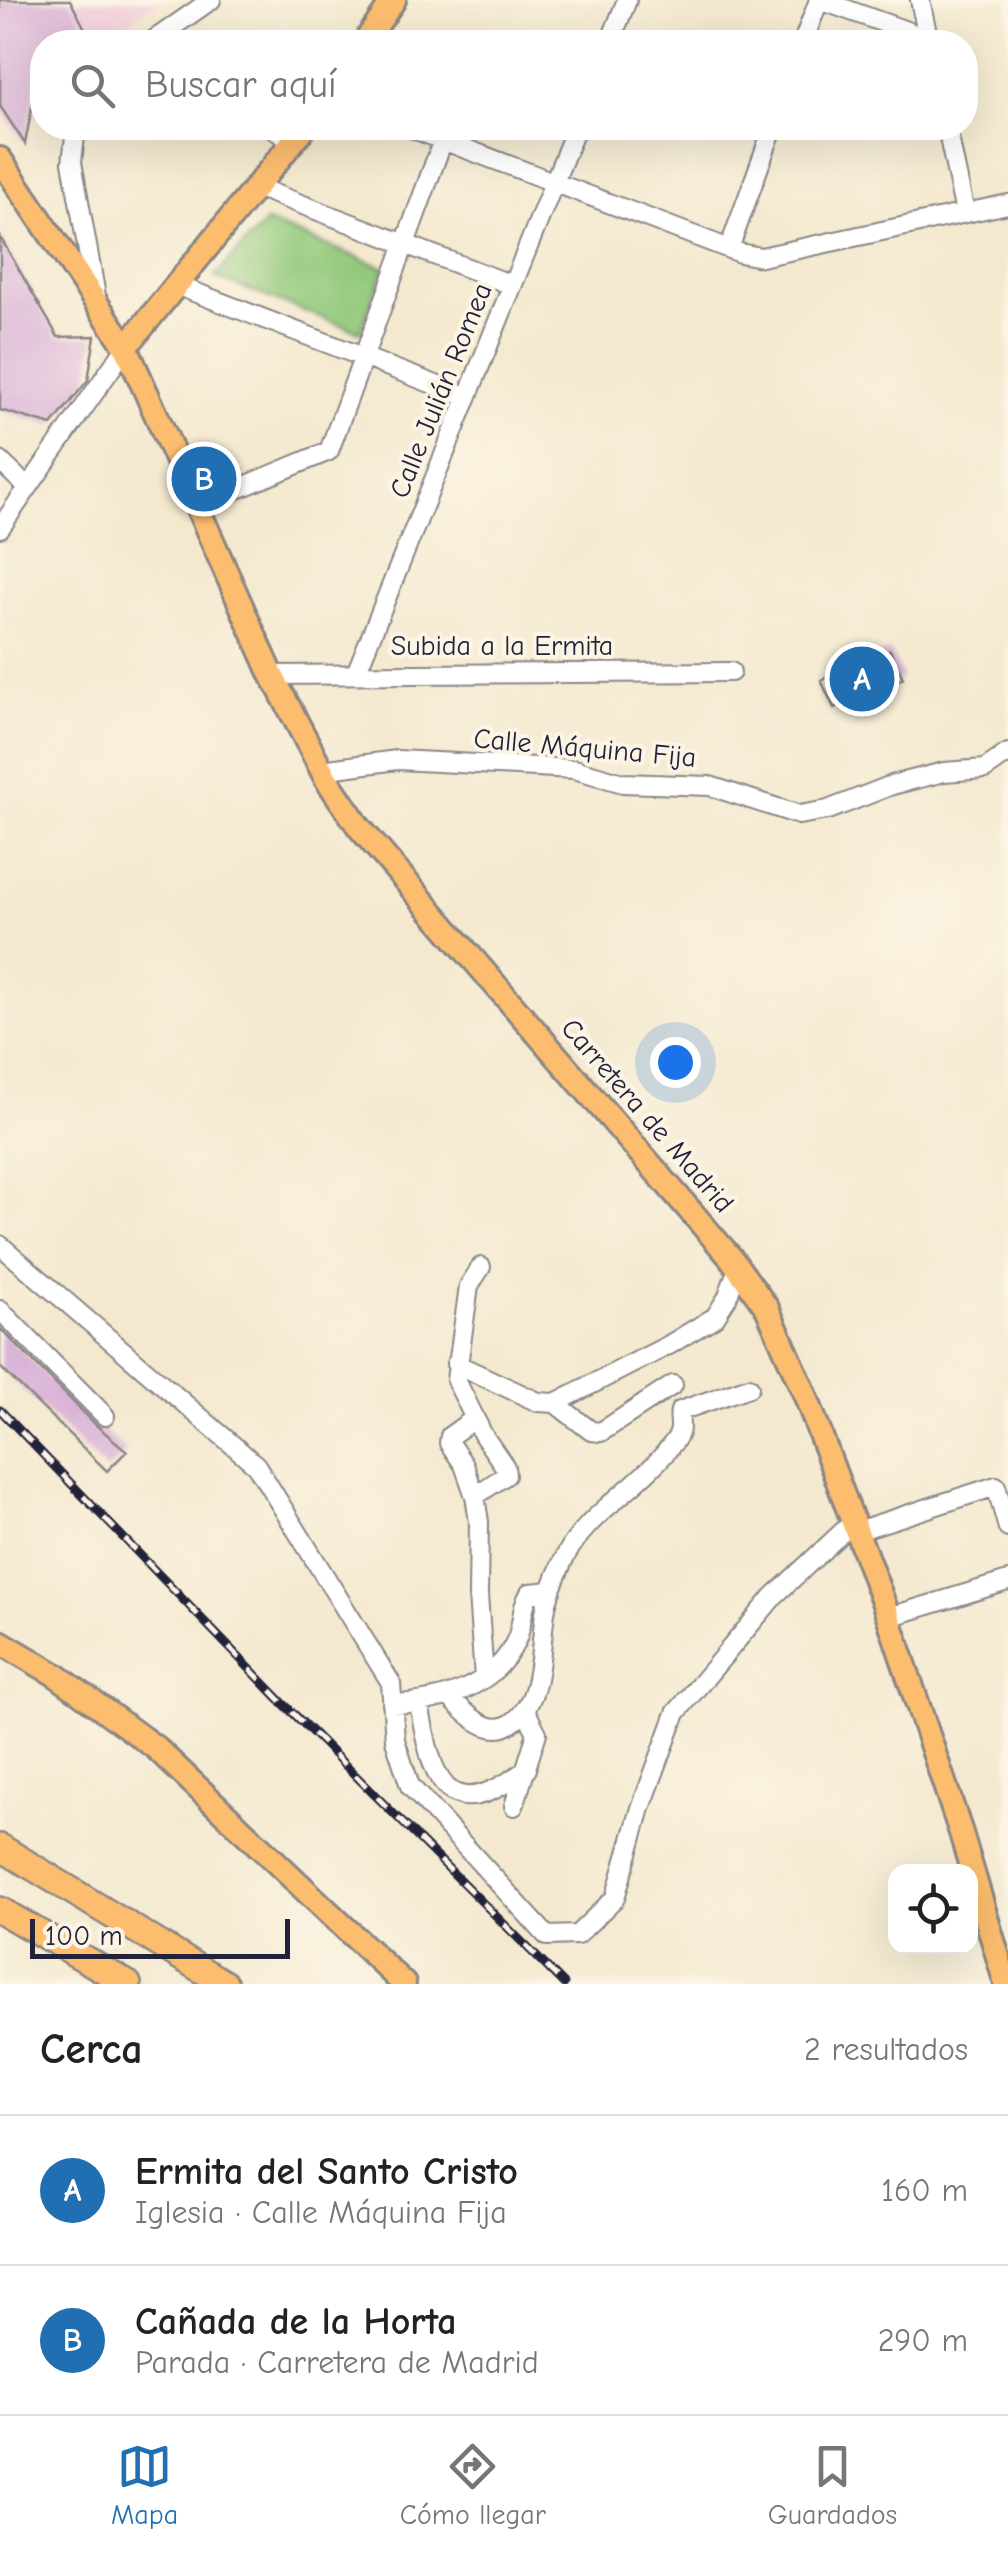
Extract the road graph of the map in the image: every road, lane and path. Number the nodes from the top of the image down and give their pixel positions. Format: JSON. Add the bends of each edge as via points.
{"nodes":[{"id":1,"x":211,"y":0,"type":"edge"},
{"id":2,"x":394,"y":0,"type":"edge"},
{"id":3,"x":627,"y":0,"type":"edge"},
{"id":4,"x":819,"y":0,"type":"edge"},
{"id":5,"x":920,"y":0,"type":"edge"},
{"id":6,"x":168,"y":30,"type":"edge"},
{"id":7,"x":373,"y":30,"type":"edge"},
{"id":8,"x":615,"y":30,"type":"edge"},
{"id":9,"x":808,"y":30,"type":"edge"},
{"id":10,"x":899,"y":30,"type":"edge"},
{"id":11,"x":927,"y":30,"type":"edge"},
{"id":12,"x":75,"y":140,"type":"edge"},
{"id":13,"x":294,"y":140,"type":"edge"},
{"id":14,"x":443,"y":140,"type":"joint"},
{"id":15,"x":571,"y":140,"type":"edge"},
{"id":16,"x":768,"y":140,"type":"edge"},
{"id":17,"x":950,"y":140,"type":"edge"},
{"id":18,"x":0,"y":158,"type":"edge"},
{"id":19,"x":554,"y":182,"type":"junction"},
{"id":20,"x":256,"y":187,"type":"junction"},
{"id":21,"x":1008,"y":204,"type":"edge"},
{"id":22,"x":965,"y":213,"type":"junction"},
{"id":23,"x":405,"y":244,"type":"junction"},
{"id":24,"x":729,"y":248,"type":"junction"},
{"id":25,"x":176,"y":285,"type":"junction"},
{"id":26,"x":512,"y":285,"type":"junction"},
{"id":27,"x":96,"y":302,"type":"junction"},
{"id":28,"x":126,"y":347,"type":"junction"},
{"id":29,"x":364,"y":357,"type":"junction"},
{"id":30,"x":467,"y":397,"type":"junction"},
{"id":31,"x":0,"y":460,"type":"edge"},
{"id":32,"x":28,"y":488,"type":"junction"},
{"id":33,"x":197,"y":506,"type":"junction"},
{"id":34,"x":0,"y":528,"type":"edge"},
{"id":35,"x":731,"y":672,"type":"dead end"},
{"id":36,"x":356,"y":673,"type":"junction"},
{"id":37,"x":272,"y":675,"type":"junction"},
{"id":38,"x":1008,"y":753,"type":"edge"},
{"id":39,"x":321,"y":770,"type":"junction"},
{"id":40,"x":0,"y":1245,"type":"edge"},
{"id":41,"x":481,"y":1267,"type":"dead end"},
{"id":42,"x":738,"y":1268,"type":"junction"},
{"id":43,"x":0,"y":1310,"type":"edge"},
{"id":44,"x":456,"y":1364,"type":"junction"},
{"id":45,"x":673,"y":1385,"type":"dead end"},
{"id":46,"x":749,"y":1387,"type":"dead end"},
{"id":47,"x":555,"y":1404,"type":"junction"},
{"id":48,"x":105,"y":1416,"type":"dead end"},
{"id":49,"x":475,"y":1418,"type":"junction"},
{"id":50,"x":475,"y":1496,"type":"junction"},
{"id":51,"x":855,"y":1526,"type":"junction"},
{"id":52,"x":1008,"y":1528,"type":"edge"},
{"id":53,"x":1008,"y":1581,"type":"edge"},
{"id":54,"x":549,"y":1597,"type":"junction"},
{"id":55,"x":889,"y":1617,"type":"junction"},
{"id":56,"x":0,"y":1642,"type":"edge"},
{"id":57,"x":484,"y":1678,"type":"junction"},
{"id":58,"x":449,"y":1696,"type":"junction"},
{"id":59,"x":392,"y":1704,"type":"junction"},
{"id":60,"x":419,"y":1704,"type":"junction"},
{"id":61,"x":525,"y":1710,"type":"junction"},
{"id":62,"x":527,"y":1769,"type":"junction"},
{"id":63,"x":514,"y":1806,"type":"dead end"},
{"id":64,"x":0,"y":1847,"type":"edge"},
{"id":65,"x":0,"y":1910,"type":"edge"},
{"id":66,"x":128,"y":1984,"type":"edge"},
{"id":67,"x":225,"y":1984,"type":"edge"},
{"id":68,"x":404,"y":1984,"type":"edge"},
{"id":69,"x":1006,"y":1984,"type":"edge"}],
"edges":[{"from":1,"to":6,"type":"street"},
{"from":2,"to":7,"type":"main road"},
{"from":3,"to":8,"type":"street"},
{"from":4,"to":9,"type":"street"},
{"from":4,"to":10,"type":"street"},
{"from":5,"to":11,"type":"street"},
{"from":12,"to":27,"type":"street","via":[[72,162]]},
{"from":13,"to":20,"type":"main road"},
{"from":14,"to":19,"type":"street"},
{"from":14,"to":23,"type":"street"},
{"from":15,"to":19,"type":"street","name":"Calle Julián Romea"},
{"from":16,"to":24,"type":"street"},
{"from":17,"to":22,"type":"street"},
{"from":18,"to":27,"type":"main road","name":"Carretera de Madrid"},
{"from":19,"to":24,"type":"street"},
{"from":19,"to":26,"type":"street","name":"Calle Julián Romea"},
{"from":20,"to":23,"type":"street"},
{"from":20,"to":25,"type":"main road"},
{"from":21,"to":22,"type":"street"},
{"from":22,"to":24,"type":"street","via":[[762,257]]},
{"from":23,"to":26,"type":"street"},
{"from":23,"to":29,"type":"street"},
{"from":25,"to":28,"type":"main road"},
{"from":25,"to":29,"type":"street"},
{"from":26,"to":30,"type":"street","name":"Calle Julián Romea"},
{"from":27,"to":28,"type":"main road","name":"Carretera de Madrid"},
{"from":28,"to":32,"type":"street"},
{"from":28,"to":33,"type":"main road","name":"Carretera de Madrid"},
{"from":29,"to":30,"type":"street"},
{"from":29,"to":33,"type":"street","via":[[329,452]]},
{"from":30,"to":36,"type":"street","name":"Calle Julián Romea"},
{"from":31,"to":32,"type":"street"},
{"from":32,"to":34,"type":"street"},
{"from":33,"to":37,"type":"main road","name":"Carretera de Madrid"},
{"from":35,"to":36,"type":"street","name":"Subida a la Ermita"},
{"from":36,"to":37,"type":"street","name":"Subida a la Ermita"},
{"from":37,"to":39,"type":"main road","name":"Carretera de Madrid"},
{"from":38,"to":39,"type":"street","name":"Calle Máquina Fija","via":[[985,769],[944,772],[799,814],[710,786],[624,783],[574,769],[396,760]]},
{"from":39,"to":42,"type":"main road","name":"Carretera de Madrid","via":[[360,827]]},
{"from":40,"to":59,"type":"street","via":[[256,1465],[391,1683]]},
{"from":41,"to":44,"type":"street","via":[[468,1286]]},
{"from":42,"to":47,"type":"street","via":[[715,1317]]},
{"from":42,"to":51,"type":"main road","name":"Carretera de Madrid","via":[[766,1308],[805,1394]]},
{"from":43,"to":48,"type":"street"},
{"from":44,"to":47,"type":"street"},
{"from":44,"to":49,"type":"street","via":[[456,1380]]},
{"from":45,"to":47,"type":"street","via":[[601,1432]]},
{"from":46,"to":54,"type":"street","via":[[680,1412],[677,1438],[580,1534]]},
{"from":49,"to":50,"type":"street","via":[[449,1443]]},
{"from":49,"to":50,"type":"street","via":[[506,1475]]},
{"from":50,"to":57,"type":"street"},
{"from":51,"to":52,"type":"street","via":[[996,1486]]},
{"from":51,"to":55,"type":"main road","name":"Carretera de Madrid"},
{"from":51,"to":59,"type":"street","via":[[774,1596],[676,1713],[615,1898],[577,1934],[547,1936],[410,1786]]},
{"from":53,"to":55,"type":"street"},
{"from":54,"to":57,"type":"street","via":[[530,1593],[518,1638]]},
{"from":54,"to":61,"type":"street"},
{"from":55,"to":69,"type":"main road","name":"Carretera de Madrid"},
{"from":56,"to":68,"type":"main road","via":[[156,1748]]},
{"from":57,"to":58,"type":"street"},
{"from":58,"to":60,"type":"street"},
{"from":58,"to":61,"type":"street","via":[[466,1716],[492,1728]]},
{"from":59,"to":60,"type":"street"},
{"from":60,"to":62,"type":"street","via":[[427,1751],[439,1781],[452,1793],[471,1798],[499,1790]]},
{"from":61,"to":62,"type":"street","via":[[537,1733]]},
{"from":62,"to":63,"type":"street"},
{"from":64,"to":67,"type":"highway"},
{"from":65,"to":66,"type":"highway"}]}
